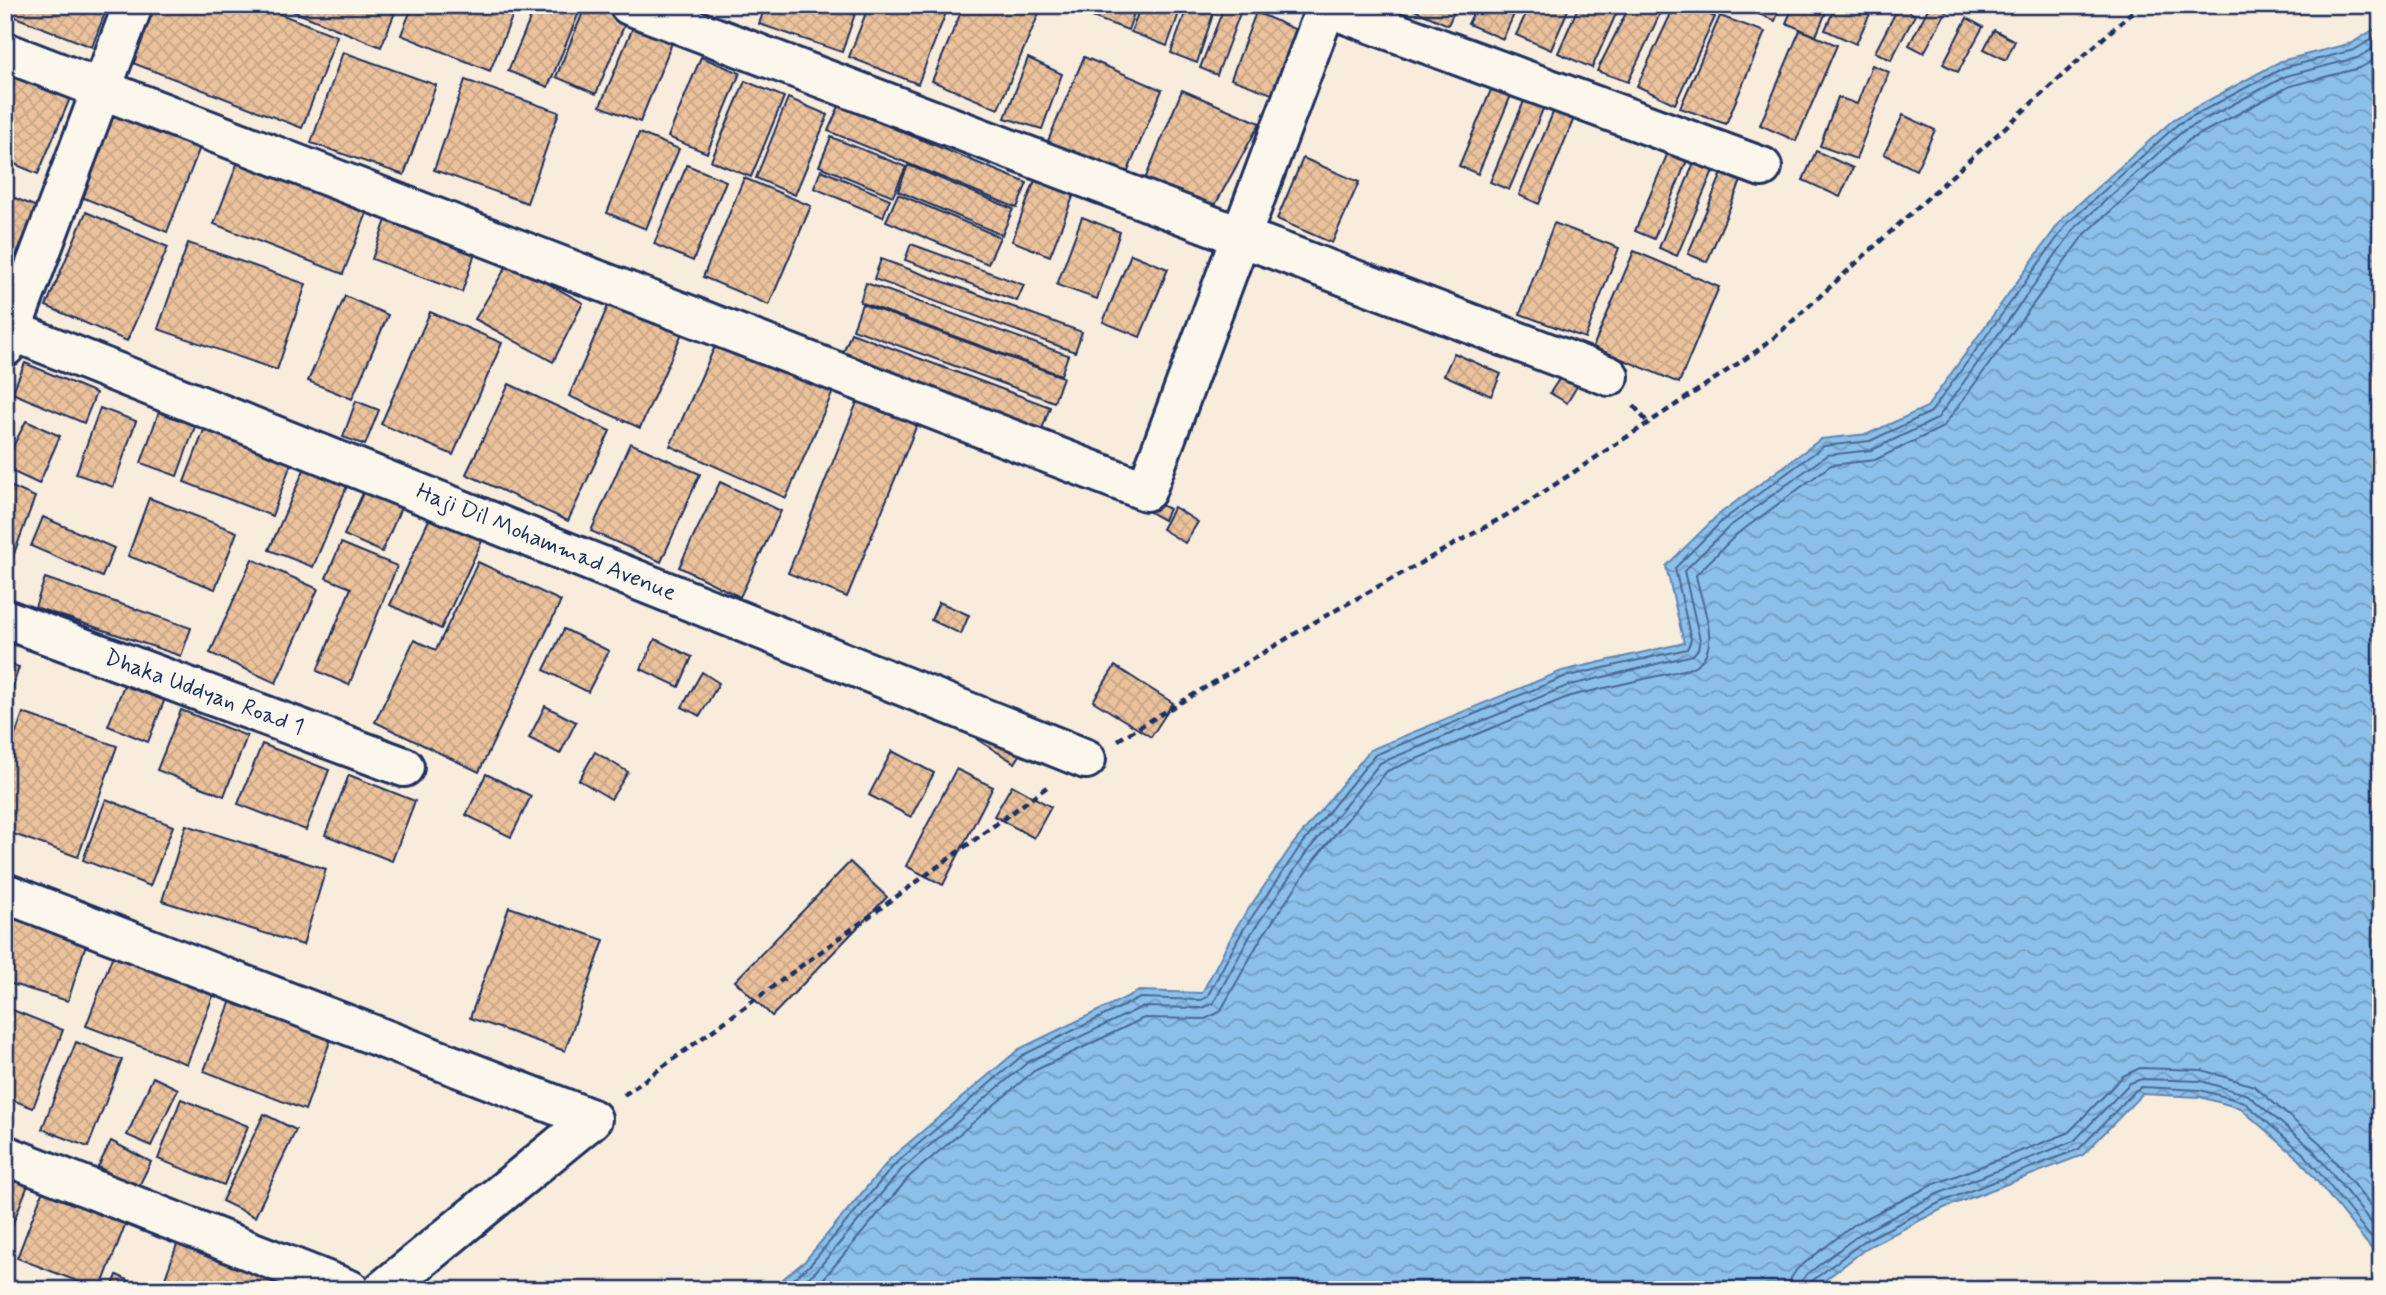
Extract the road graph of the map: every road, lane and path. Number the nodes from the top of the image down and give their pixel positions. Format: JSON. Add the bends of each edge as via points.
{"nodes":[{"id":1,"x":132,"y":5,"type":"edge"},
{"id":2,"x":629,"y":5,"type":"edge"},
{"id":3,"x":1325,"y":6,"type":"edge"},
{"id":4,"x":5,"y":52,"type":"edge"},
{"id":5,"x":101,"y":89,"type":"junction"},
{"id":6,"x":1762,"y":167,"type":"dead end"},
{"id":7,"x":1240,"y":237,"type":"junction"},
{"id":8,"x":7,"y":335,"type":"edge"},
{"id":9,"x":1609,"y":376,"type":"dead end"},
{"id":10,"x":5,"y":619,"type":"edge"},
{"id":11,"x":1086,"y":759,"type":"joint"},
{"id":12,"x":404,"y":767,"type":"dead end"},
{"id":13,"x":5,"y":893,"type":"edge"},
{"id":14,"x":592,"y":1119,"type":"junction"},
{"id":15,"x":5,"y":1155,"type":"edge"},
{"id":16,"x":350,"y":1290,"type":"edge"},
{"id":17,"x":383,"y":1290,"type":"edge"}],
"edges":[{"from":1,"to":5,"type":"street"},
{"from":2,"to":7,"type":"street"},
{"from":3,"to":6,"type":"street"},
{"from":3,"to":7,"type":"street"},
{"from":4,"to":5,"type":"street"},
{"from":5,"to":7,"type":"street","via":[[1146,491]]},
{"from":5,"to":8,"type":"street"},
{"from":7,"to":9,"type":"street"},
{"from":8,"to":11,"type":"street","name":"Haji Dil Mohammad Avenue"},
{"from":10,"to":12,"type":"street","name":"Dhaka Uddyan Road 1"},
{"from":11,"to":14,"type":"path"},
{"from":13,"to":14,"type":"street"},
{"from":14,"to":17,"type":"street"},
{"from":15,"to":16,"type":"street"}]}
